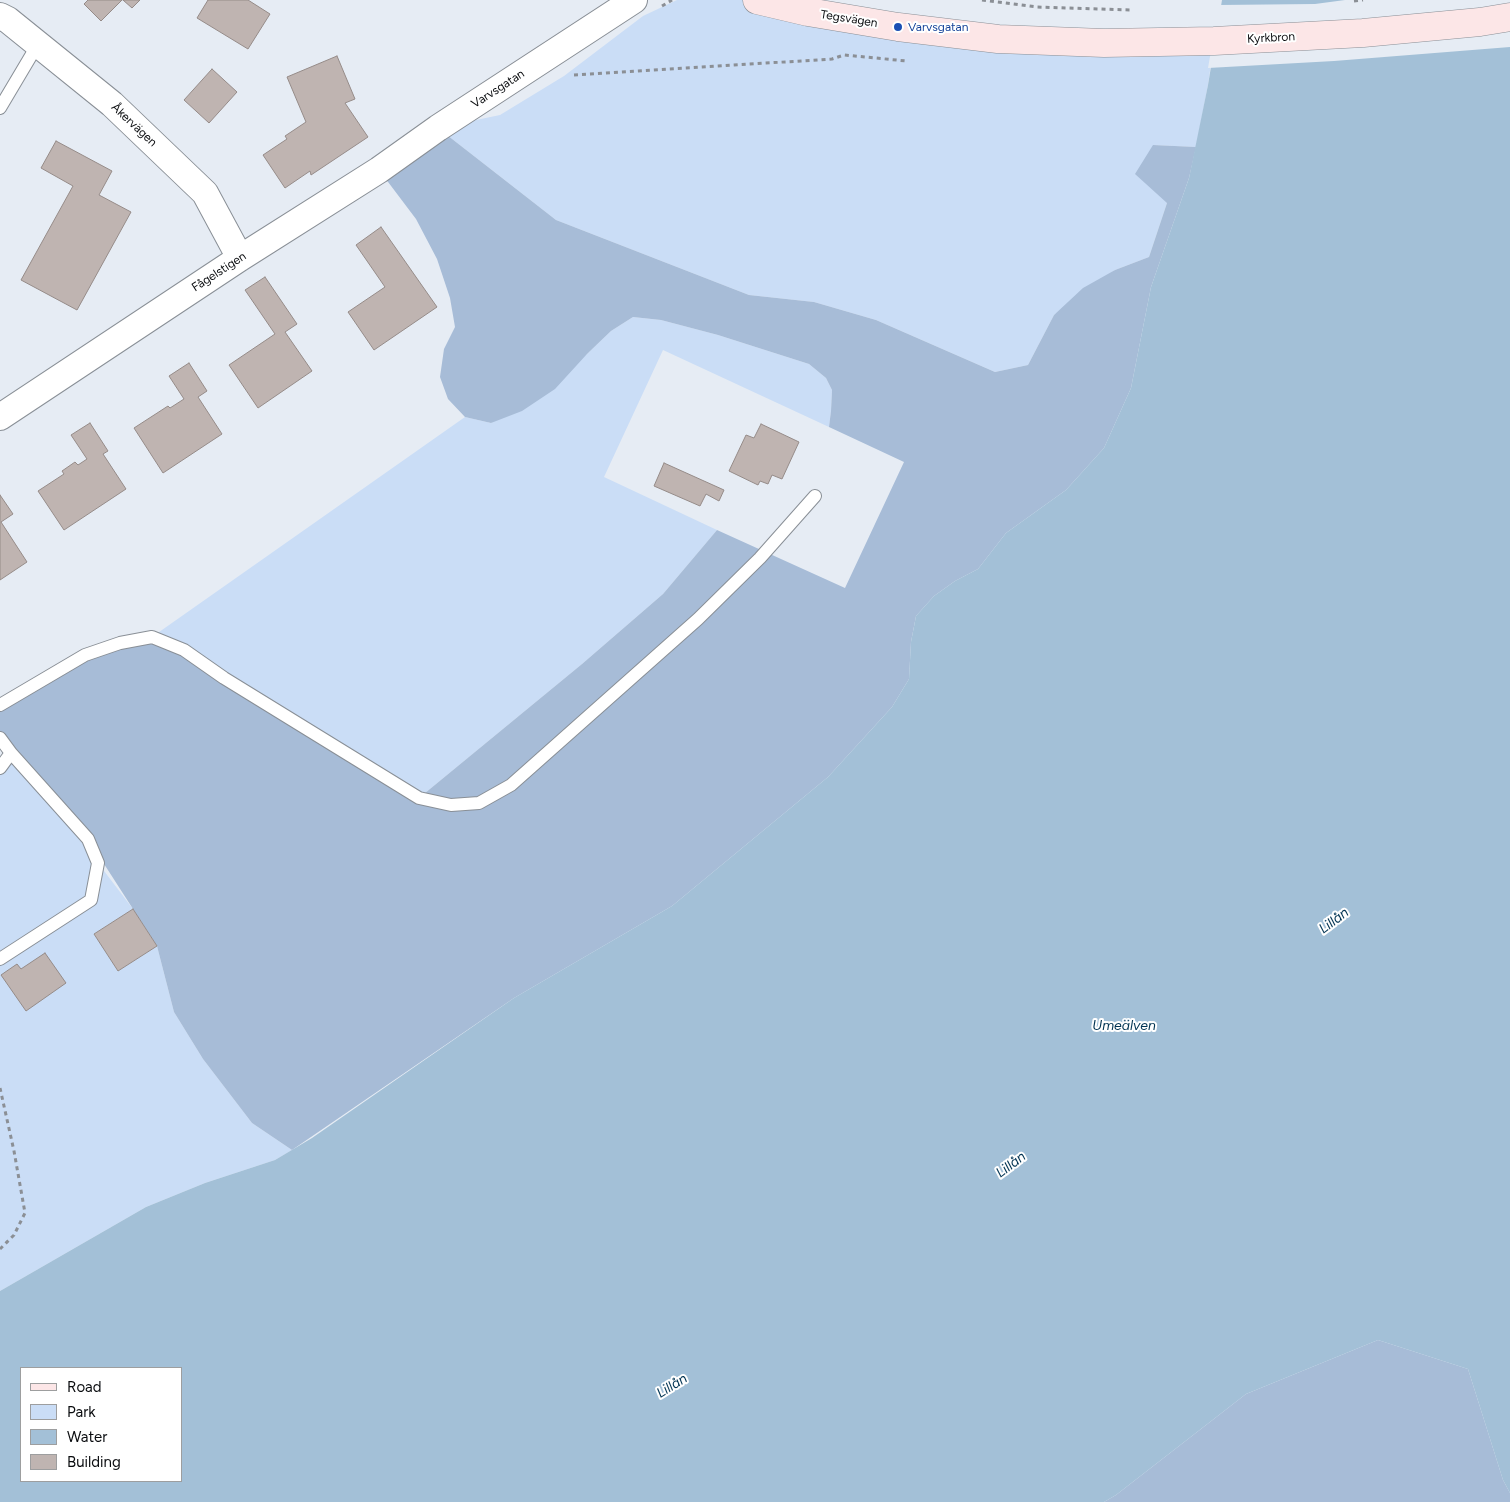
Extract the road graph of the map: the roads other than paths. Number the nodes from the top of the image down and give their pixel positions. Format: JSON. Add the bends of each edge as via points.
{"nodes":[{"id":1,"x":634,"y":0,"type":"edge"},
{"id":2,"x":757,"y":0,"type":"edge"},
{"id":3,"x":0,"y":16,"type":"edge"},
{"id":4,"x":1510,"y":17,"type":"edge"},
{"id":5,"x":1031,"y":40,"type":"joint"},
{"id":6,"x":38,"y":44,"type":"junction"},
{"id":7,"x":0,"y":108,"type":"edge"},
{"id":8,"x":438,"y":128,"type":"joint"},
{"id":9,"x":240,"y":258,"type":"junction"},
{"id":10,"x":0,"y":417,"type":"edge"},
{"id":11,"x":816,"y":496,"type":"dead end"},
{"id":12,"x":0,"y":705,"type":"edge"},
{"id":13,"x":0,"y":738,"type":"edge"},
{"id":14,"x":11,"y":753,"type":"junction"},
{"id":15,"x":0,"y":768,"type":"edge"},
{"id":16,"x":0,"y":959,"type":"edge"}],
"edges":[{"from":1,"to":8,"type":"street","name":"Varvsgatan"},
{"from":2,"to":5,"type":"street","name":"Tegsvägen","via":[[898,27]]},
{"from":3,"to":6,"type":"street","name":"Åkervägen"},
{"from":4,"to":5,"type":"street","name":"Kyrkbron","via":[[1363,33],[1214,41],[1104,43]]},
{"from":6,"to":7,"type":"lane"},
{"from":6,"to":9,"type":"street","name":"Åkervägen","via":[[112,104],[205,193]]},
{"from":8,"to":9,"type":"street","name":"Fågelstigen","via":[[379,170]]},
{"from":9,"to":10,"type":"street","name":"Fågelstigen"},
{"from":11,"to":12,"type":"lane","via":[[760,558],[698,619],[512,785],[478,803],[451,805],[419,798],[184,650],[152,637],[120,643],[85,655]]},
{"from":13,"to":14,"type":"lane"},
{"from":14,"to":15,"type":"lane"},
{"from":14,"to":16,"type":"lane","via":[[88,839],[98,863],[91,900]]}]}
